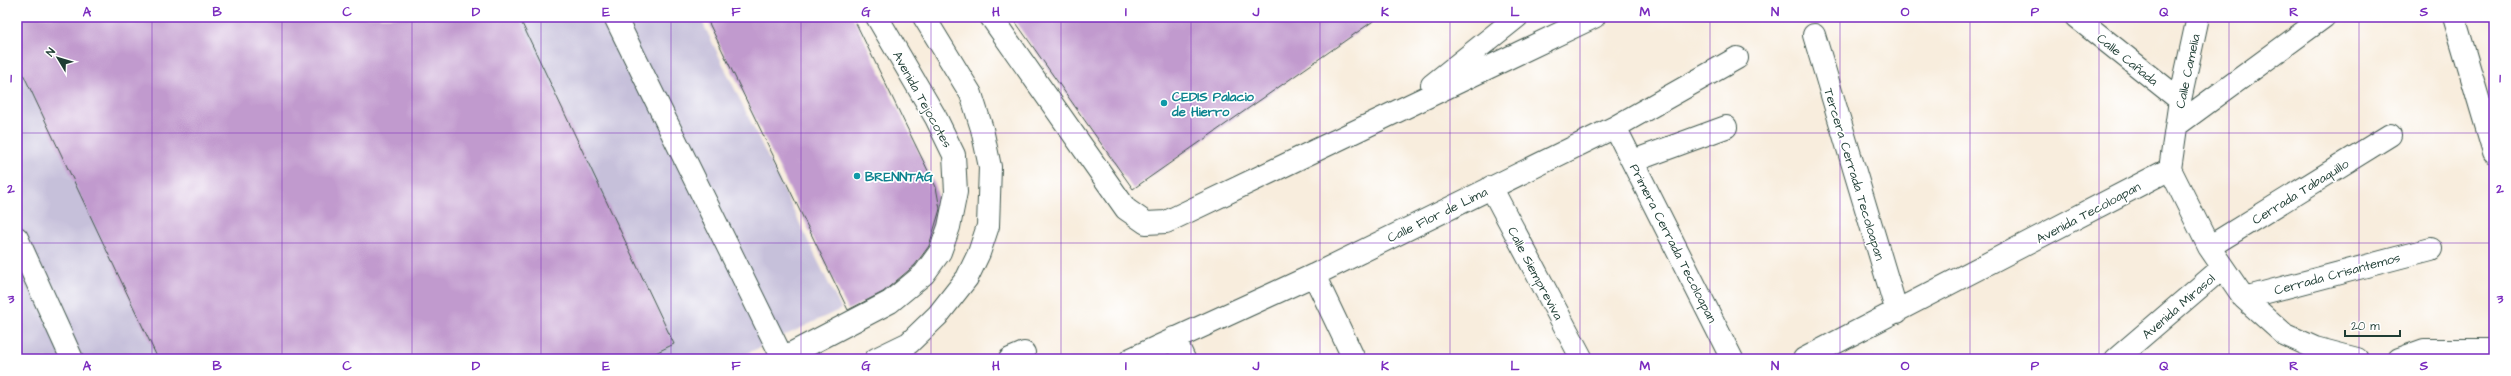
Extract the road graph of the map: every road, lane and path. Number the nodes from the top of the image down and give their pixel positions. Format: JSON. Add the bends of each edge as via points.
{"nodes":[{"id":1,"x":615,"y":17,"type":"edge"},
{"id":2,"x":877,"y":17,"type":"edge"},
{"id":3,"x":924,"y":17,"type":"edge"},
{"id":4,"x":991,"y":17,"type":"edge"},
{"id":5,"x":1517,"y":17,"type":"edge"},
{"id":6,"x":1594,"y":17,"type":"edge"},
{"id":7,"x":2076,"y":17,"type":"edge"},
{"id":8,"x":2198,"y":17,"type":"edge"},
{"id":9,"x":2324,"y":17,"type":"edge"},
{"id":10,"x":2454,"y":17,"type":"edge"},
{"id":11,"x":1814,"y":35,"type":"dead end"},
{"id":12,"x":1737,"y":58,"type":"dead end"},
{"id":13,"x":2180,"y":100,"type":"junction"},
{"id":14,"x":1403,"y":108,"type":"junction"},
{"id":15,"x":2176,"y":125,"type":"junction"},
{"id":16,"x":1615,"y":127,"type":"junction"},
{"id":17,"x":1726,"y":127,"type":"dead end"},
{"id":18,"x":2390,"y":135,"type":"dead end"},
{"id":19,"x":2494,"y":152,"type":"edge"},
{"id":20,"x":1633,"y":161,"type":"junction"},
{"id":21,"x":2170,"y":169,"type":"junction"},
{"id":22,"x":1491,"y":187,"type":"junction"},
{"id":23,"x":17,"y":238,"type":"edge"},
{"id":24,"x":2209,"y":247,"type":"junction"},
{"id":25,"x":2431,"y":249,"type":"dead end"},
{"id":26,"x":2222,"y":268,"type":"junction"},
{"id":27,"x":1314,"y":275,"type":"junction"},
{"id":28,"x":2244,"y":298,"type":"junction"},
{"id":29,"x":1897,"y":312,"type":"junction"},
{"id":30,"x":1174,"y":338,"type":"junction"},
{"id":31,"x":2494,"y":350,"type":"edge"},
{"id":32,"x":72,"y":359,"type":"edge"},
{"id":33,"x":783,"y":359,"type":"edge"},
{"id":34,"x":876,"y":359,"type":"edge"},
{"id":35,"x":1131,"y":359,"type":"edge"},
{"id":36,"x":1184,"y":359,"type":"edge"},
{"id":37,"x":1354,"y":359,"type":"edge"},
{"id":38,"x":1582,"y":359,"type":"edge"},
{"id":39,"x":1732,"y":359,"type":"edge"},
{"id":40,"x":1804,"y":359,"type":"edge"},
{"id":41,"x":2116,"y":359,"type":"edge"},
{"id":42,"x":2357,"y":359,"type":"edge"},
{"id":43,"x":2399,"y":359,"type":"edge"}],
"edges":[{"from":1,"to":33,"type":"street"},
{"from":2,"to":33,"type":"street","name":"Avenida Tejocotes","via":[[936,118],[954,155],[956,192],[949,226],[940,252],[924,274],[890,302]]},
{"from":3,"to":34,"type":"street","via":[[971,94],[982,129],[990,167],[988,226],[968,278],[938,315],[909,343]]},
{"from":4,"to":14,"type":"street","via":[[1126,209],[1146,224],[1166,222]]},
{"from":5,"to":14,"type":"street"},
{"from":6,"to":14,"type":"street"},
{"from":7,"to":13,"type":"street","name":"Calle Cañada"},
{"from":8,"to":13,"type":"street","name":"Calle Camelia"},
{"from":9,"to":15,"type":"street"},
{"from":10,"to":19,"type":"street"},
{"from":11,"to":29,"type":"street","name":"Tercera Cerrada Tecoloapan"},
{"from":12,"to":16,"type":"street","name":"Calle Flor de Lima"},
{"from":13,"to":15,"type":"street","name":"Calle Camelia"},
{"from":15,"to":21,"type":"street"},
{"from":16,"to":20,"type":"street","name":"Primera Cerrada Tecoloapan"},
{"from":16,"to":22,"type":"street","name":"Calle Flor de Lima"},
{"from":17,"to":20,"type":"street"},
{"from":18,"to":24,"type":"street","name":"Cerrada Tabaquillo"},
{"from":20,"to":39,"type":"street","name":"Primera Cerrada Tecoloapan"},
{"from":21,"to":24,"type":"street"},
{"from":21,"to":29,"type":"street","name":"Avenida Tecoloapan"},
{"from":22,"to":27,"type":"street","name":"Calle Flor de Lima"},
{"from":22,"to":38,"type":"street","name":"Calle Siempreviva"},
{"from":23,"to":32,"type":"street"},
{"from":24,"to":26,"type":"street"},
{"from":25,"to":28,"type":"street","name":"Cerrada Crisantemos"},
{"from":26,"to":28,"type":"street"},
{"from":26,"to":41,"type":"street","name":"Avenida Mirasol"},
{"from":27,"to":30,"type":"street","name":"Calle Flor de Lima"},
{"from":27,"to":37,"type":"street"},
{"from":28,"to":42,"type":"street","via":[[2284,334],[2315,348]]},
{"from":29,"to":40,"type":"street","name":"Avenida Tecoloapan"},
{"from":30,"to":35,"type":"street","name":"Calle Flor de Lima"},
{"from":30,"to":36,"type":"street"},
{"from":31,"to":43,"type":"street","via":[[2424,350]]}]}
